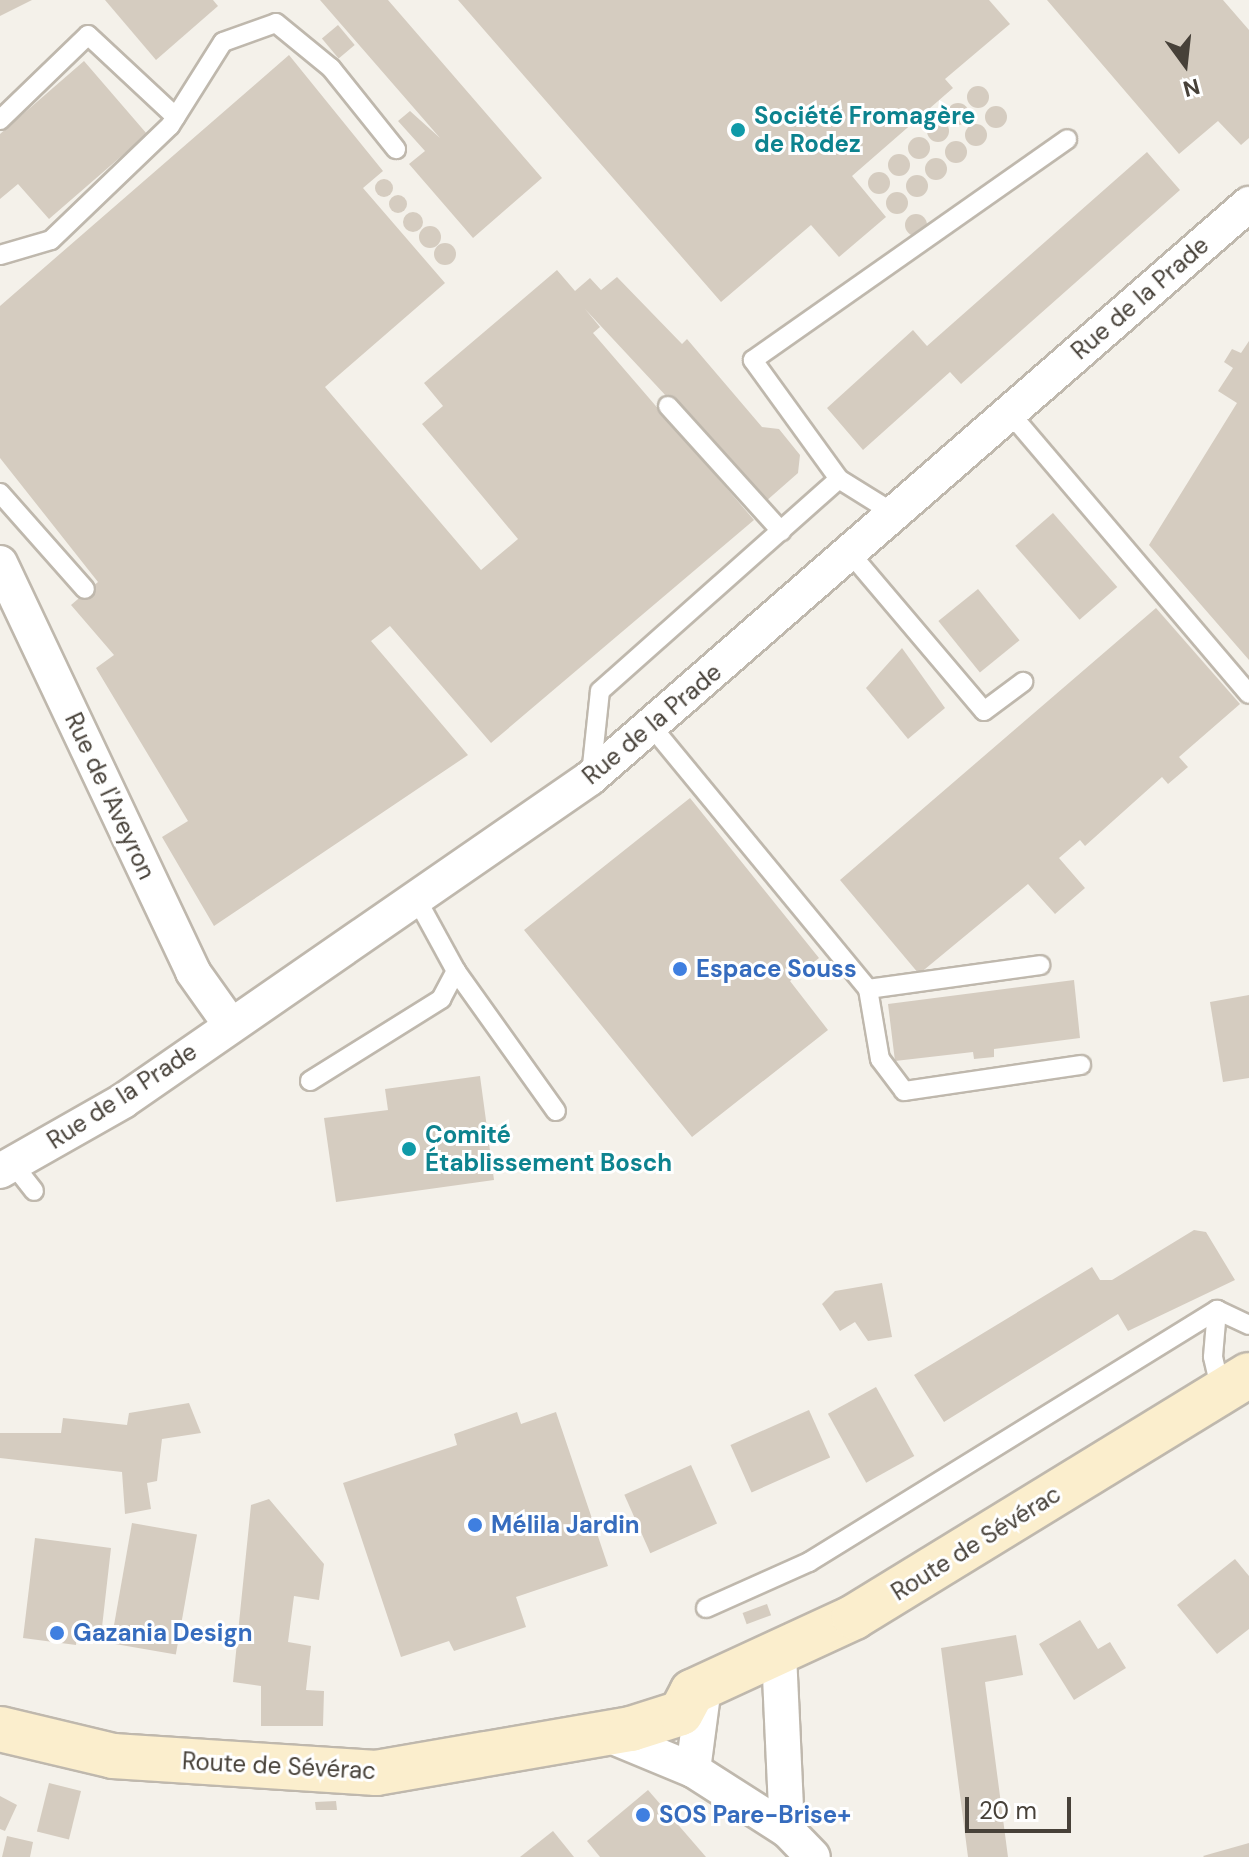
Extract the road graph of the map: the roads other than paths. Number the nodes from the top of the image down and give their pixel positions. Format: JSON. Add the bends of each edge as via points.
{"nodes":[{"id":1,"x":176,"y":117,"type":"junction"},
{"id":2,"x":0,"y":120,"type":"edge"},
{"id":3,"x":1067,"y":139,"type":"dead end"},
{"id":4,"x":396,"y":149,"type":"dead end"},
{"id":5,"x":1249,"y":204,"type":"edge"},
{"id":6,"x":0,"y":255,"type":"edge"},
{"id":7,"x":668,"y":406,"type":"dead end"},
{"id":8,"x":1009,"y":412,"type":"junction"},
{"id":9,"x":839,"y":479,"type":"junction"},
{"id":10,"x":0,"y":493,"type":"edge"},
{"id":11,"x":895,"y":514,"type":"junction"},
{"id":12,"x":781,"y":531,"type":"junction"},
{"id":13,"x":850,"y":553,"type":"junction"},
{"id":14,"x":0,"y":563,"type":"edge"},
{"id":15,"x":85,"y":589,"type":"dead end"},
{"id":16,"x":1023,"y":682,"type":"dead end"},
{"id":17,"x":1249,"y":694,"type":"edge"},
{"id":18,"x":652,"y":727,"type":"junction"},
{"id":19,"x":590,"y":778,"type":"junction"},
{"id":20,"x":416,"y":898,"type":"junction"},
{"id":21,"x":1040,"y":965,"type":"dead end"},
{"id":22,"x":456,"y":971,"type":"junction"},
{"id":23,"x":868,"y":989,"type":"junction"},
{"id":24,"x":230,"y":1024,"type":"junction"},
{"id":25,"x":1081,"y":1065,"type":"dead end"},
{"id":26,"x":310,"y":1081,"type":"dead end"},
{"id":27,"x":556,"y":1111,"type":"dead end"},
{"id":28,"x":6,"y":1168,"type":"edge"},
{"id":29,"x":34,"y":1191,"type":"dead end"},
{"id":30,"x":1217,"y":1310,"type":"junction"},
{"id":31,"x":1249,"y":1325,"type":"edge"},
{"id":32,"x":1235,"y":1384,"type":"edge"},
{"id":33,"x":706,"y":1608,"type":"dead end"},
{"id":34,"x":779,"y":1654,"type":"junction"},
{"id":35,"x":698,"y":1690,"type":"junction"},
{"id":36,"x":0,"y":1729,"type":"edge"},
{"id":37,"x":606,"y":1734,"type":"junction"},
{"id":38,"x":693,"y":1770,"type":"junction"},
{"id":39,"x":787,"y":1830,"type":"junction"},
{"id":40,"x":813,"y":1857,"type":"edge"}],
"edges":[{"from":1,"to":2,"type":"lane","via":[[88,35]]},
{"from":1,"to":4,"type":"lane","via":[[223,42],[276,23],[331,68]]},
{"from":1,"to":6,"type":"lane","via":[[51,240]]},
{"from":3,"to":9,"type":"lane","via":[[753,360]]},
{"from":5,"to":8,"type":"street","name":"Rue de la Prade"},
{"from":7,"to":12,"type":"lane"},
{"from":8,"to":11,"type":"street","name":"Rue de la Prade"},
{"from":8,"to":17,"type":"lane"},
{"from":9,"to":11,"type":"lane"},
{"from":9,"to":12,"type":"lane"},
{"from":10,"to":15,"type":"lane"},
{"from":11,"to":13,"type":"street","name":"Rue de la Prade"},
{"from":12,"to":19,"type":"lane","via":[[600,691]]},
{"from":13,"to":16,"type":"lane","via":[[984,711]]},
{"from":13,"to":18,"type":"street","name":"Rue de la Prade"},
{"from":14,"to":24,"type":"street","name":"Rue de l'Aveyron","via":[[193,972]]},
{"from":18,"to":19,"type":"street","name":"Rue de la Prade"},
{"from":18,"to":23,"type":"lane"},
{"from":19,"to":20,"type":"street","name":"Rue de la Prade"},
{"from":20,"to":22,"type":"lane"},
{"from":20,"to":24,"type":"street","name":"Rue de la Prade"},
{"from":21,"to":23,"type":"lane"},
{"from":22,"to":26,"type":"lane","via":[[441,999]]},
{"from":22,"to":27,"type":"lane"},
{"from":23,"to":25,"type":"lane","via":[[880,1059],[904,1091]]},
{"from":24,"to":28,"type":"street","name":"Rue de la Prade","via":[[123,1101]]},
{"from":28,"to":29,"type":"lane"},
{"from":30,"to":31,"type":"lane"},
{"from":30,"to":32,"type":"lane","via":[[1213,1357]]},
{"from":30,"to":33,"type":"lane","via":[[809,1562]]},
{"from":32,"to":34,"type":"main road","name":"Route de Sévérac","via":[[868,1609]]},
{"from":34,"to":35,"type":"main road","name":"Route de Sévérac"},
{"from":34,"to":39,"type":"street"},
{"from":35,"to":37,"type":"main road","name":"Route de Sévérac","via":[[681,1713]]},
{"from":35,"to":38,"type":"street"},
{"from":36,"to":37,"type":"main road","name":"Route de Sévérac","via":[[113,1756],[376,1773]]},
{"from":37,"to":38,"type":"street"},
{"from":38,"to":39,"type":"street"},
{"from":39,"to":40,"type":"street"}]}
